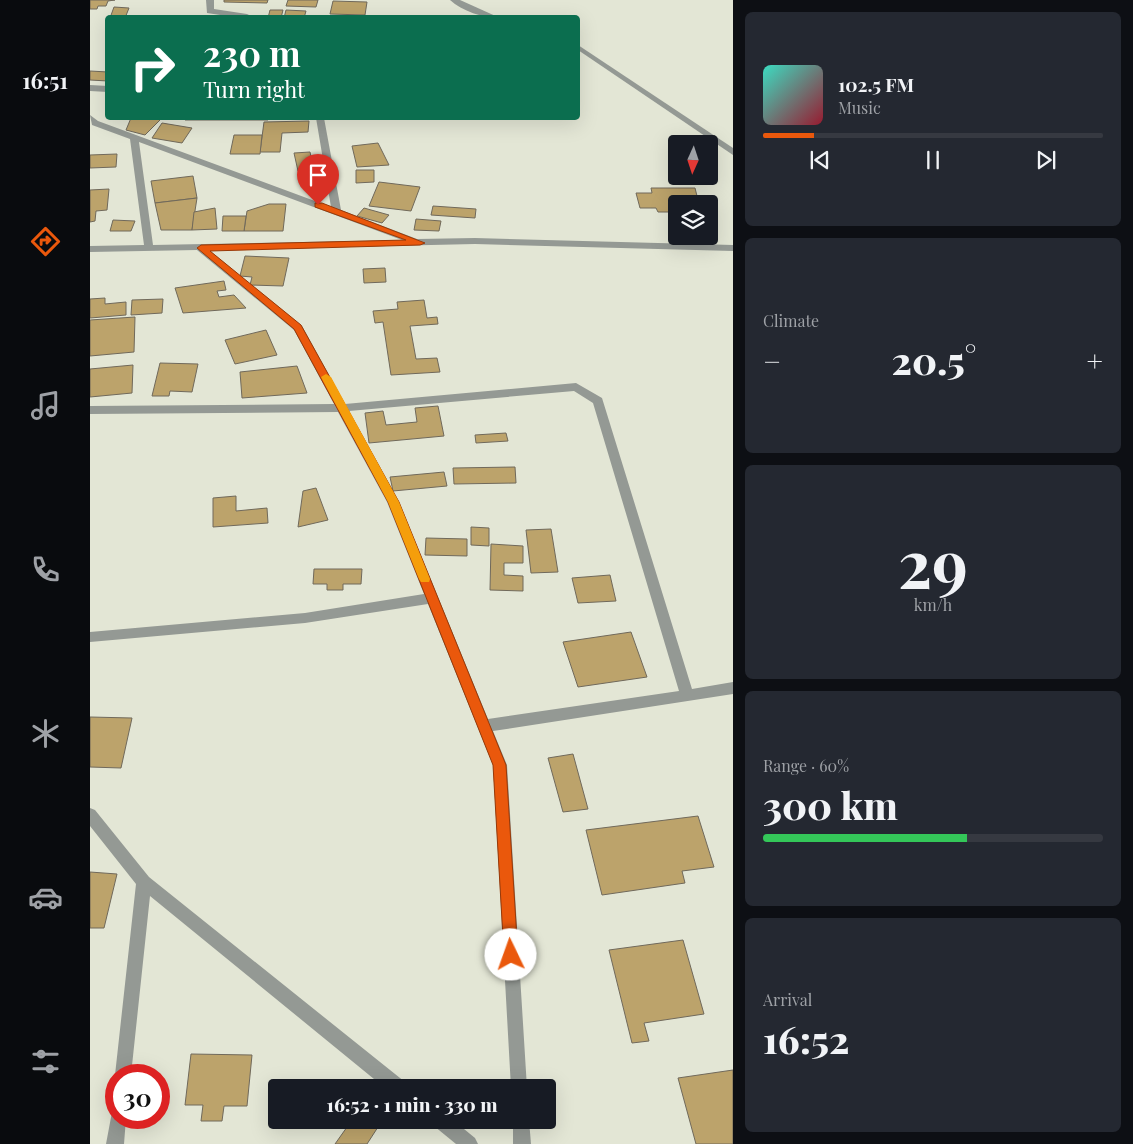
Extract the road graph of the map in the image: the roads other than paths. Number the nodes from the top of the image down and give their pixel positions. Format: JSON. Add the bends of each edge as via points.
{"nodes":[{"id":1,"x":210,"y":0,"type":"edge"},
{"id":2,"x":454,"y":0,"type":"edge"},
{"id":3,"x":239,"y":15,"type":"edge"},
{"id":4,"x":489,"y":15,"type":"edge"},
{"id":5,"x":580,"y":48,"type":"edge"},
{"id":6,"x":90,"y":88,"type":"edge"},
{"id":7,"x":105,"y":89,"type":"edge"},
{"id":8,"x":90,"y":118,"type":"edge"},
{"id":9,"x":320,"y":120,"type":"edge"},
{"id":10,"x":134,"y":137,"type":"junction"},
{"id":11,"x":733,"y":152,"type":"edge"},
{"id":12,"x":337,"y":212,"type":"junction"},
{"id":13,"x":420,"y":243,"type":"junction"},
{"id":14,"x":149,"y":248,"type":"junction"},
{"id":15,"x":201,"y":248,"type":"junction"},
{"id":16,"x":733,"y":248,"type":"edge"},
{"id":17,"x":90,"y":249,"type":"edge"},
{"id":18,"x":343,"y":408,"type":"junction"},
{"id":19,"x":90,"y":410,"type":"edge"},
{"id":20,"x":432,"y":598,"type":"junction"},
{"id":21,"x":90,"y":637,"type":"edge"},
{"id":22,"x":733,"y":688,"type":"edge"},
{"id":23,"x":687,"y":695,"type":"junction"},
{"id":24,"x":484,"y":726,"type":"junction"},
{"id":25,"x":90,"y":815,"type":"edge"},
{"id":26,"x":144,"y":882,"type":"junction"},
{"id":27,"x":124,"y":1064,"type":"edge"},
{"id":28,"x":388,"y":1079,"type":"edge"},
{"id":29,"x":518,"y":1079,"type":"edge"},
{"id":30,"x":117,"y":1129,"type":"edge"},
{"id":31,"x":451,"y":1129,"type":"edge"},
{"id":32,"x":521,"y":1129,"type":"edge"},
{"id":33,"x":115,"y":1144,"type":"edge"},
{"id":34,"x":469,"y":1144,"type":"edge"},
{"id":35,"x":522,"y":1144,"type":"edge"}],
"edges":[{"from":1,"to":3,"type":"street","via":[[210,11]]},
{"from":2,"to":4,"type":"street"},
{"from":5,"to":11,"type":"street"},
{"from":6,"to":7,"type":"street"},
{"from":8,"to":10,"type":"street","via":[[95,123]]},
{"from":9,"to":12,"type":"street"},
{"from":10,"to":12,"type":"street"},
{"from":10,"to":14,"type":"street"},
{"from":12,"to":13,"type":"street"},
{"from":13,"to":15,"type":"street"},
{"from":13,"to":16,"type":"street","via":[[475,241]]},
{"from":14,"to":15,"type":"street"},
{"from":14,"to":17,"type":"street"},
{"from":15,"to":18,"type":"street","via":[[298,328]]},
{"from":18,"to":19,"type":"street"},
{"from":18,"to":20,"type":"street","via":[[394,502]]},
{"from":18,"to":23,"type":"street","via":[[576,387],[598,401]]},
{"from":20,"to":21,"type":"street","via":[[390,607],[226,627]]},
{"from":20,"to":24,"type":"street"},
{"from":22,"to":23,"type":"street"},
{"from":23,"to":24,"type":"street"},
{"from":24,"to":29,"type":"street","via":[[500,765]]},
{"from":25,"to":26,"type":"street"},
{"from":26,"to":27,"type":"street"},
{"from":26,"to":28,"type":"street"},
{"from":30,"to":33,"type":"street"},
{"from":31,"to":34,"type":"street"},
{"from":32,"to":35,"type":"street"}]}
